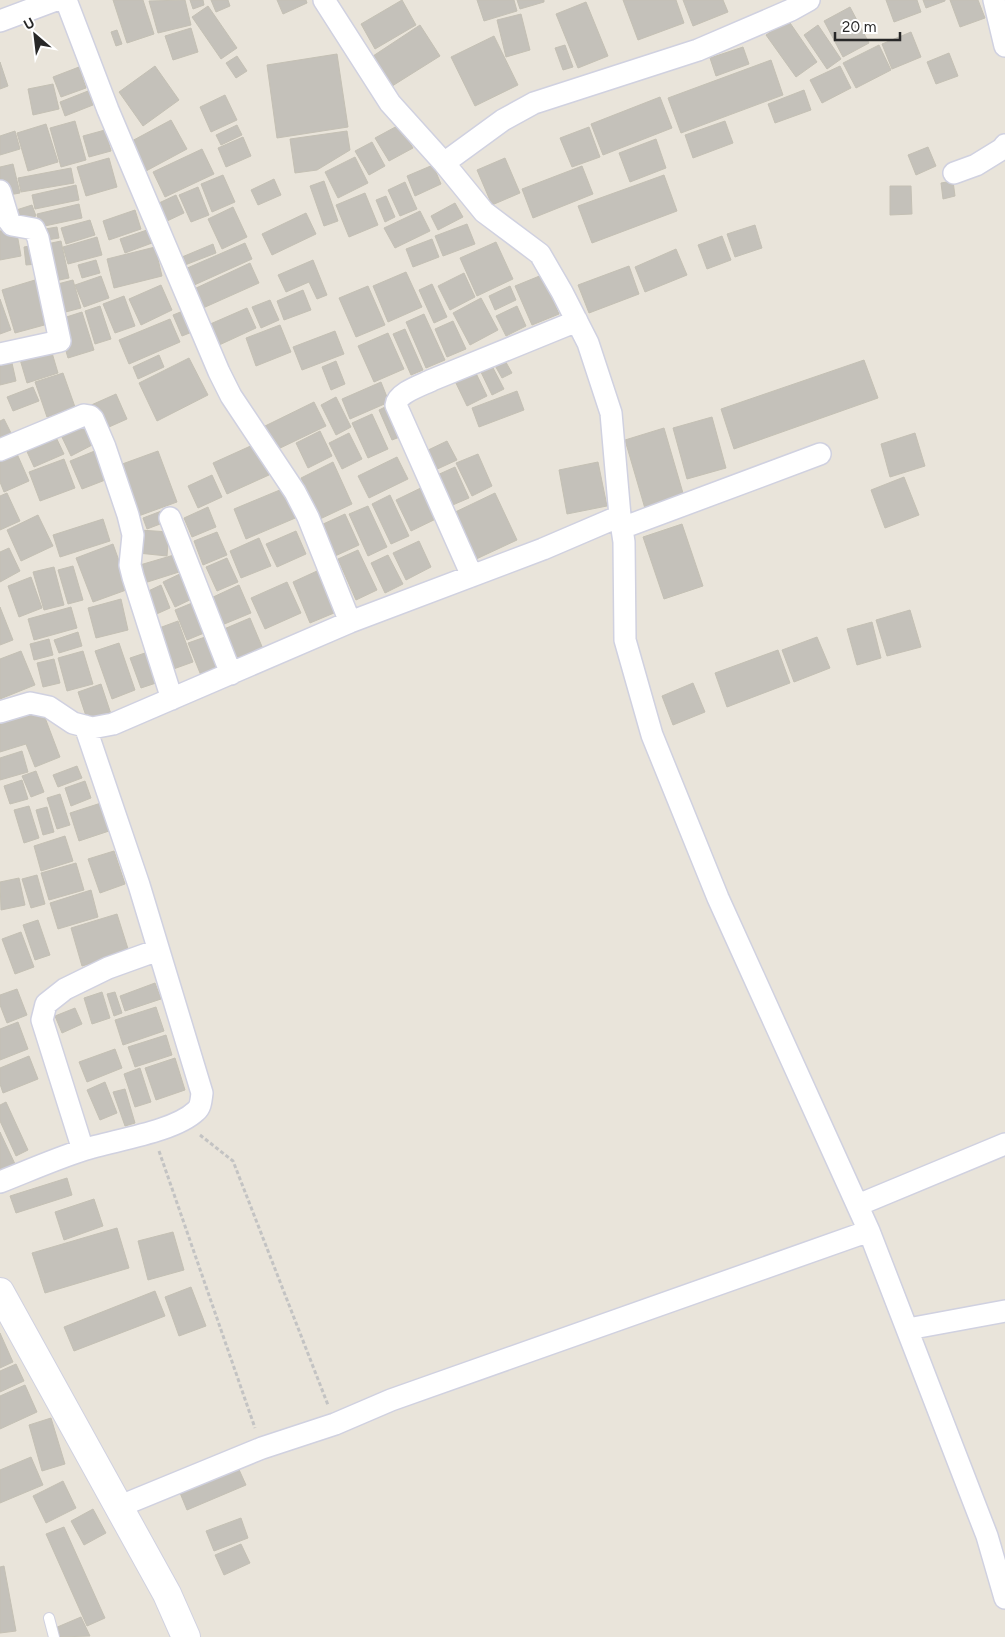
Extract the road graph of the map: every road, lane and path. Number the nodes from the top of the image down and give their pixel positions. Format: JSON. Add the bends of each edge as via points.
{"nodes":[{"id":1,"x":56,"y":0,"type":"edge"},
{"id":2,"x":66,"y":0,"type":"edge"},
{"id":3,"x":324,"y":0,"type":"edge"},
{"id":4,"x":809,"y":0,"type":"edge"},
{"id":5,"x":994,"y":0,"type":"edge"},
{"id":6,"x":0,"y":21,"type":"edge"},
{"id":7,"x":1005,"y":46,"type":"edge"},
{"id":8,"x":1005,"y":145,"type":"edge"},
{"id":9,"x":444,"y":163,"type":"junction"},
{"id":10,"x":954,"y":173,"type":"dead end"},
{"id":11,"x":0,"y":191,"type":"edge"},
{"id":12,"x":577,"y":321,"type":"junction"},
{"id":13,"x":0,"y":354,"type":"edge"},
{"id":14,"x":0,"y":450,"type":"edge"},
{"id":15,"x":820,"y":454,"type":"dead end"},
{"id":16,"x":170,"y":518,"type":"dead end"},
{"id":17,"x":621,"y":522,"type":"junction"},
{"id":18,"x":472,"y":576,"type":"junction"},
{"id":19,"x":350,"y":622,"type":"junction"},
{"id":20,"x":231,"y":674,"type":"junction"},
{"id":21,"x":172,"y":699,"type":"junction"},
{"id":22,"x":0,"y":712,"type":"edge"},
{"id":23,"x":85,"y":726,"type":"junction"},
{"id":24,"x":158,"y":950,"type":"junction"},
{"id":25,"x":181,"y":1122,"type":"junction"},
{"id":26,"x":152,"y":1132,"type":"junction"},
{"id":27,"x":1005,"y":1144,"type":"edge"},
{"id":28,"x":83,"y":1150,"type":"junction"},
{"id":29,"x":0,"y":1182,"type":"edge"},
{"id":30,"x":858,"y":1205,"type":"junction"},
{"id":31,"x":869,"y":1231,"type":"junction"},
{"id":32,"x":0,"y":1292,"type":"edge"},
{"id":33,"x":1005,"y":1311,"type":"edge"},
{"id":34,"x":908,"y":1329,"type":"junction"},
{"id":35,"x":335,"y":1424,"type":"junction"},
{"id":36,"x":262,"y":1448,"type":"junction"},
{"id":37,"x":118,"y":1507,"type":"junction"},
{"id":38,"x":996,"y":1532,"type":"edge"},
{"id":39,"x":1005,"y":1598,"type":"edge"},
{"id":40,"x":49,"y":1618,"type":"dead end"},
{"id":41,"x":54,"y":1637,"type":"edge"},
{"id":42,"x":186,"y":1637,"type":"edge"}],
"edges":[{"from":1,"to":6,"type":"street"},
{"from":2,"to":19,"type":"street","via":[[108,110],[219,372],[231,396],[295,492]]},
{"from":3,"to":9,"type":"street","via":[[390,102]]},
{"from":4,"to":9,"type":"street","via":[[698,50],[534,103],[503,120]]},
{"from":5,"to":7,"type":"street"},
{"from":8,"to":10,"type":"street","via":[[976,165]]},
{"from":9,"to":12,"type":"street","via":[[484,212],[540,254]]},
{"from":11,"to":13,"type":"street","via":[[9,222],[34,229],[38,238],[60,341]]},
{"from":12,"to":17,"type":"street","via":[[588,343],[611,413]]},
{"from":12,"to":18,"type":"street","via":[[432,380],[396,402]]},
{"from":14,"to":21,"type":"street","via":[[84,415],[93,419],[128,515],[133,535],[130,565],[133,578]]},
{"from":15,"to":17,"type":"street"},
{"from":16,"to":20,"type":"street"},
{"from":17,"to":18,"type":"street"},
{"from":17,"to":30,"type":"street","via":[[625,640],[652,735],[718,898]]},
{"from":18,"to":19,"type":"street"},
{"from":19,"to":20,"type":"street"},
{"from":20,"to":21,"type":"street"},
{"from":21,"to":23,"type":"street","via":[[113,724]]},
{"from":22,"to":23,"type":"street","via":[[30,704],[49,707],[73,723]]},
{"from":23,"to":24,"type":"street"},
{"from":24,"to":25,"type":"street","via":[[202,1093],[197,1111]]},
{"from":24,"to":28,"type":"street","via":[[108,968],[65,989],[46,1004],[42,1020]]},
{"from":25,"to":26,"type":"street"},
{"from":25,"to":35,"type":"path","via":[[233,1161]]},
{"from":26,"to":28,"type":"street"},
{"from":26,"to":36,"type":"path"},
{"from":27,"to":30,"type":"street"},
{"from":28,"to":29,"type":"street"},
{"from":30,"to":31,"type":"street"},
{"from":31,"to":34,"type":"street"},
{"from":31,"to":35,"type":"street","via":[[390,1400]]},
{"from":32,"to":37,"type":"main road"},
{"from":33,"to":34,"type":"street"},
{"from":34,"to":38,"type":"street"},
{"from":35,"to":36,"type":"street"},
{"from":36,"to":37,"type":"street"},
{"from":37,"to":42,"type":"main road","via":[[167,1594]]},
{"from":38,"to":39,"type":"street"},
{"from":40,"to":41,"type":"lane"}]}
